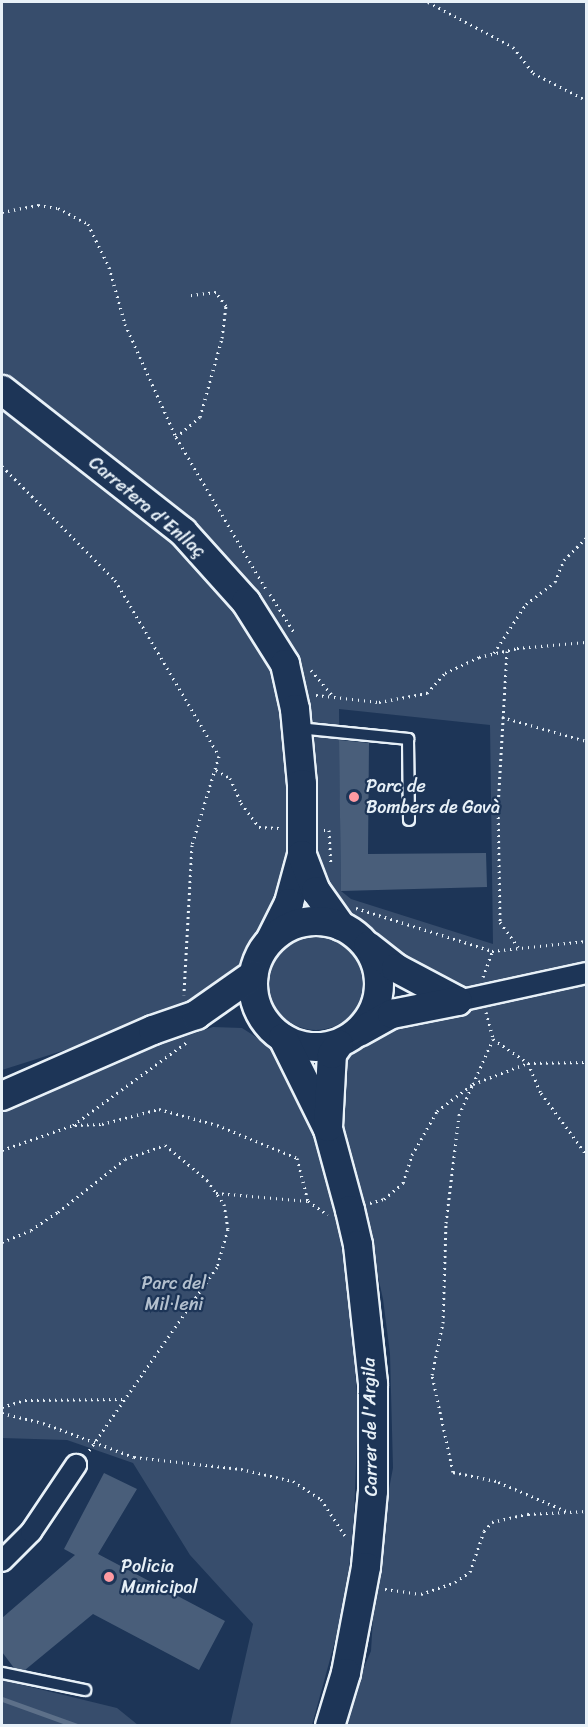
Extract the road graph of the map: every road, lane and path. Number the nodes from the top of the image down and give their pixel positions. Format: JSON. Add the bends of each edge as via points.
{"nodes":[{"id":1,"x":428,"y":2,"type":"edge"},
{"id":2,"x":586,"y":100,"type":"edge"},
{"id":3,"x":2,"y":212,"type":"edge"},
{"id":4,"x":190,"y":295,"type":"dead end"},
{"id":5,"x":2,"y":390,"type":"edge"},
{"id":6,"x":177,"y":437,"type":"junction"},
{"id":7,"x":2,"y":465,"type":"edge"},
{"id":8,"x":586,"y":537,"type":"edge"},
{"id":9,"x":296,"y":636,"type":"dead end"},
{"id":10,"x":586,"y":642,"type":"edge"},
{"id":11,"x":507,"y":651,"type":"junction"},
{"id":12,"x":494,"y":653,"type":"junction"},
{"id":13,"x":308,"y":664,"type":"dead end"},
{"id":14,"x":333,"y":696,"type":"junction"},
{"id":15,"x":502,"y":717,"type":"junction"},
{"id":16,"x":296,"y":719,"type":"junction"},
{"id":17,"x":586,"y":741,"type":"edge"},
{"id":18,"x":216,"y":770,"type":"junction"},
{"id":19,"x":409,"y":820,"type":"dead end"},
{"id":20,"x":287,"y":828,"type":"dead end"},
{"id":21,"x":317,"y":829,"type":"dead end"},
{"id":22,"x":302,"y":855,"type":"junction"},
{"id":23,"x":331,"y":868,"type":"dead end"},
{"id":24,"x":346,"y":916,"type":"junction"},
{"id":25,"x":271,"y":939,"type":"junction"},
{"id":26,"x":586,"y":941,"type":"edge"},
{"id":27,"x":367,"y":945,"type":"junction"},
{"id":28,"x":518,"y":947,"type":"junction"},
{"id":29,"x":492,"y":951,"type":"junction"},
{"id":30,"x":586,"y":973,"type":"edge"},
{"id":31,"x":253,"y":975,"type":"junction"},
{"id":32,"x":471,"y":998,"type":"junction"},
{"id":33,"x":191,"y":1017,"type":"junction"},
{"id":34,"x":276,"y":1032,"type":"junction"},
{"id":35,"x":348,"y":1039,"type":"junction"},
{"id":36,"x":493,"y":1039,"type":"junction"},
{"id":37,"x":586,"y":1062,"type":"edge"},
{"id":38,"x":528,"y":1063,"type":"junction"},
{"id":39,"x":473,"y":1084,"type":"junction"},
{"id":40,"x":2,"y":1096,"type":"edge"},
{"id":41,"x":73,"y":1125,"type":"junction"},
{"id":42,"x":328,"y":1129,"type":"junction"},
{"id":43,"x":2,"y":1150,"type":"edge"},
{"id":44,"x":586,"y":1154,"type":"edge"},
{"id":45,"x":216,"y":1192,"type":"junction"},
{"id":46,"x":308,"y":1201,"type":"junction"},
{"id":47,"x":367,"y":1204,"type":"dead end"},
{"id":48,"x":338,"y":1212,"type":"dead end"},
{"id":49,"x":2,"y":1242,"type":"edge"},
{"id":50,"x":125,"y":1399,"type":"junction"},
{"id":51,"x":2,"y":1407,"type":"edge"},
{"id":52,"x":2,"y":1413,"type":"edge"},
{"id":53,"x":97,"y":1442,"type":"junction"},
{"id":54,"x":76,"y":1465,"type":"joint"},
{"id":55,"x":586,"y":1511,"type":"edge"},
{"id":56,"x":567,"y":1512,"type":"junction"},
{"id":57,"x":2,"y":1561,"type":"edge"},
{"id":58,"x":366,"y":1567,"type":"junction"},
{"id":59,"x":2,"y":1673,"type":"edge"},
{"id":60,"x":85,"y":1690,"type":"dead end"},
{"id":61,"x":330,"y":1725,"type":"edge"}],
"edges":[{"from":1,"to":2,"type":"path","via":[[513,47],[533,73]]},
{"from":3,"to":6,"type":"path","via":[[38,205],[58,208],[88,224],[109,267],[125,324]]},
{"from":4,"to":6,"type":"path","via":[[216,292],[226,306],[222,338],[200,417]]},
{"from":5,"to":16,"type":"street","name":"Carretera d'Enllaç","via":[[183,532],[217,566],[246,602],[285,664]]},
{"from":6,"to":9,"type":"path","via":[[234,540]]},
{"from":7,"to":18,"type":"path","via":[[115,580],[219,756]]},
{"from":8,"to":12,"type":"path","via":[[564,560],[555,582],[526,604]]},
{"from":10,"to":11,"type":"path"},
{"from":11,"to":12,"type":"path"},
{"from":11,"to":15,"type":"path"},
{"from":12,"to":14,"type":"path","via":[[445,673],[427,693],[379,702]]},
{"from":13,"to":14,"type":"path"},
{"from":14,"to":16,"type":"path","via":[[311,694]]},
{"from":15,"to":17,"type":"path"},
{"from":15,"to":28,"type":"path","via":[[498,805],[500,922]]},
{"from":16,"to":19,"type":"lane","via":[[408,739]]},
{"from":16,"to":22,"type":"street","name":"Carretera d'Enllaç"},
{"from":18,"to":20,"type":"path","via":[[230,778],[241,803],[259,827]]},
{"from":18,"to":33,"type":"path","via":[[192,845],[182,975]]},
{"from":21,"to":23,"type":"path","via":[[329,830]]},
{"from":22,"to":24,"type":"street","name":"Carretera d'Enllaç","via":[[315,891]]},
{"from":22,"to":25,"type":"street","name":"Carretera d'Enllaç","via":[[289,903]]},
{"from":24,"to":25,"type":"street","via":[[304,922]]},
{"from":24,"to":27,"type":"street"},
{"from":24,"to":29,"type":"path"},
{"from":25,"to":31,"type":"street"},
{"from":26,"to":28,"type":"path"},
{"from":27,"to":32,"type":"street","via":[[396,968]]},
{"from":27,"to":35,"type":"street","via":[[380,981],[378,1001]]},
{"from":28,"to":29,"type":"path"},
{"from":29,"to":32,"type":"path"},
{"from":30,"to":32,"type":"street"},
{"from":31,"to":33,"type":"street"},
{"from":31,"to":34,"type":"street","via":[[258,1011]]},
{"from":32,"to":35,"type":"street","via":[[392,1014]]},
{"from":32,"to":36,"type":"path"},
{"from":33,"to":34,"type":"street","via":[[245,1017]]},
{"from":33,"to":40,"type":"street"},
{"from":33,"to":41,"type":"path","via":[[190,1038],[182,1049]]},
{"from":34,"to":35,"type":"street","via":[[310,1047]]},
{"from":34,"to":42,"type":"street","name":"Carrer de l'Argila"},
{"from":35,"to":42,"type":"street","name":"Carrer de l'Argila","via":[[332,1054]]},
{"from":36,"to":38,"type":"path"},
{"from":36,"to":39,"type":"path"},
{"from":37,"to":38,"type":"path"},
{"from":38,"to":39,"type":"path"},
{"from":38,"to":44,"type":"path","via":[[541,1093]]},
{"from":39,"to":47,"type":"path","via":[[437,1111],[412,1155],[402,1183],[384,1199]]},
{"from":39,"to":56,"type":"path","via":[[459,1114],[446,1223],[443,1323],[432,1375],[443,1427],[453,1472],[526,1491]]},
{"from":41,"to":43,"type":"path"},
{"from":41,"to":46,"type":"path","via":[[102,1124],[159,1109],[217,1125],[297,1158]]},
{"from":42,"to":58,"type":"street","name":"Carrer de l'Argila","via":[[358,1245],[373,1384],[373,1491]]},
{"from":45,"to":46,"type":"path"},
{"from":45,"to":49,"type":"path","via":[[181,1156],[165,1145],[156,1147],[125,1159],[58,1212],[31,1230]]},
{"from":45,"to":50,"type":"path","via":[[224,1204],[228,1229],[217,1267]]},
{"from":46,"to":48,"type":"path","via":[[328,1215]]},
{"from":50,"to":51,"type":"path","via":[[25,1400]]},
{"from":50,"to":53,"type":"path"},
{"from":52,"to":53,"type":"path"},
{"from":53,"to":54,"type":"path"},
{"from":53,"to":58,"type":"path","via":[[134,1457],[241,1469],[293,1481],[321,1499]]},
{"from":54,"to":57,"type":"street","via":[[31,1532]]},
{"from":55,"to":56,"type":"path"},
{"from":56,"to":58,"type":"path","via":[[528,1514],[492,1522],[484,1532],[470,1572],[421,1594],[373,1587]]},
{"from":58,"to":61,"type":"street","name":"Carrer de l'Argila","via":[[346,1673]]},
{"from":59,"to":60,"type":"lane"}]}
